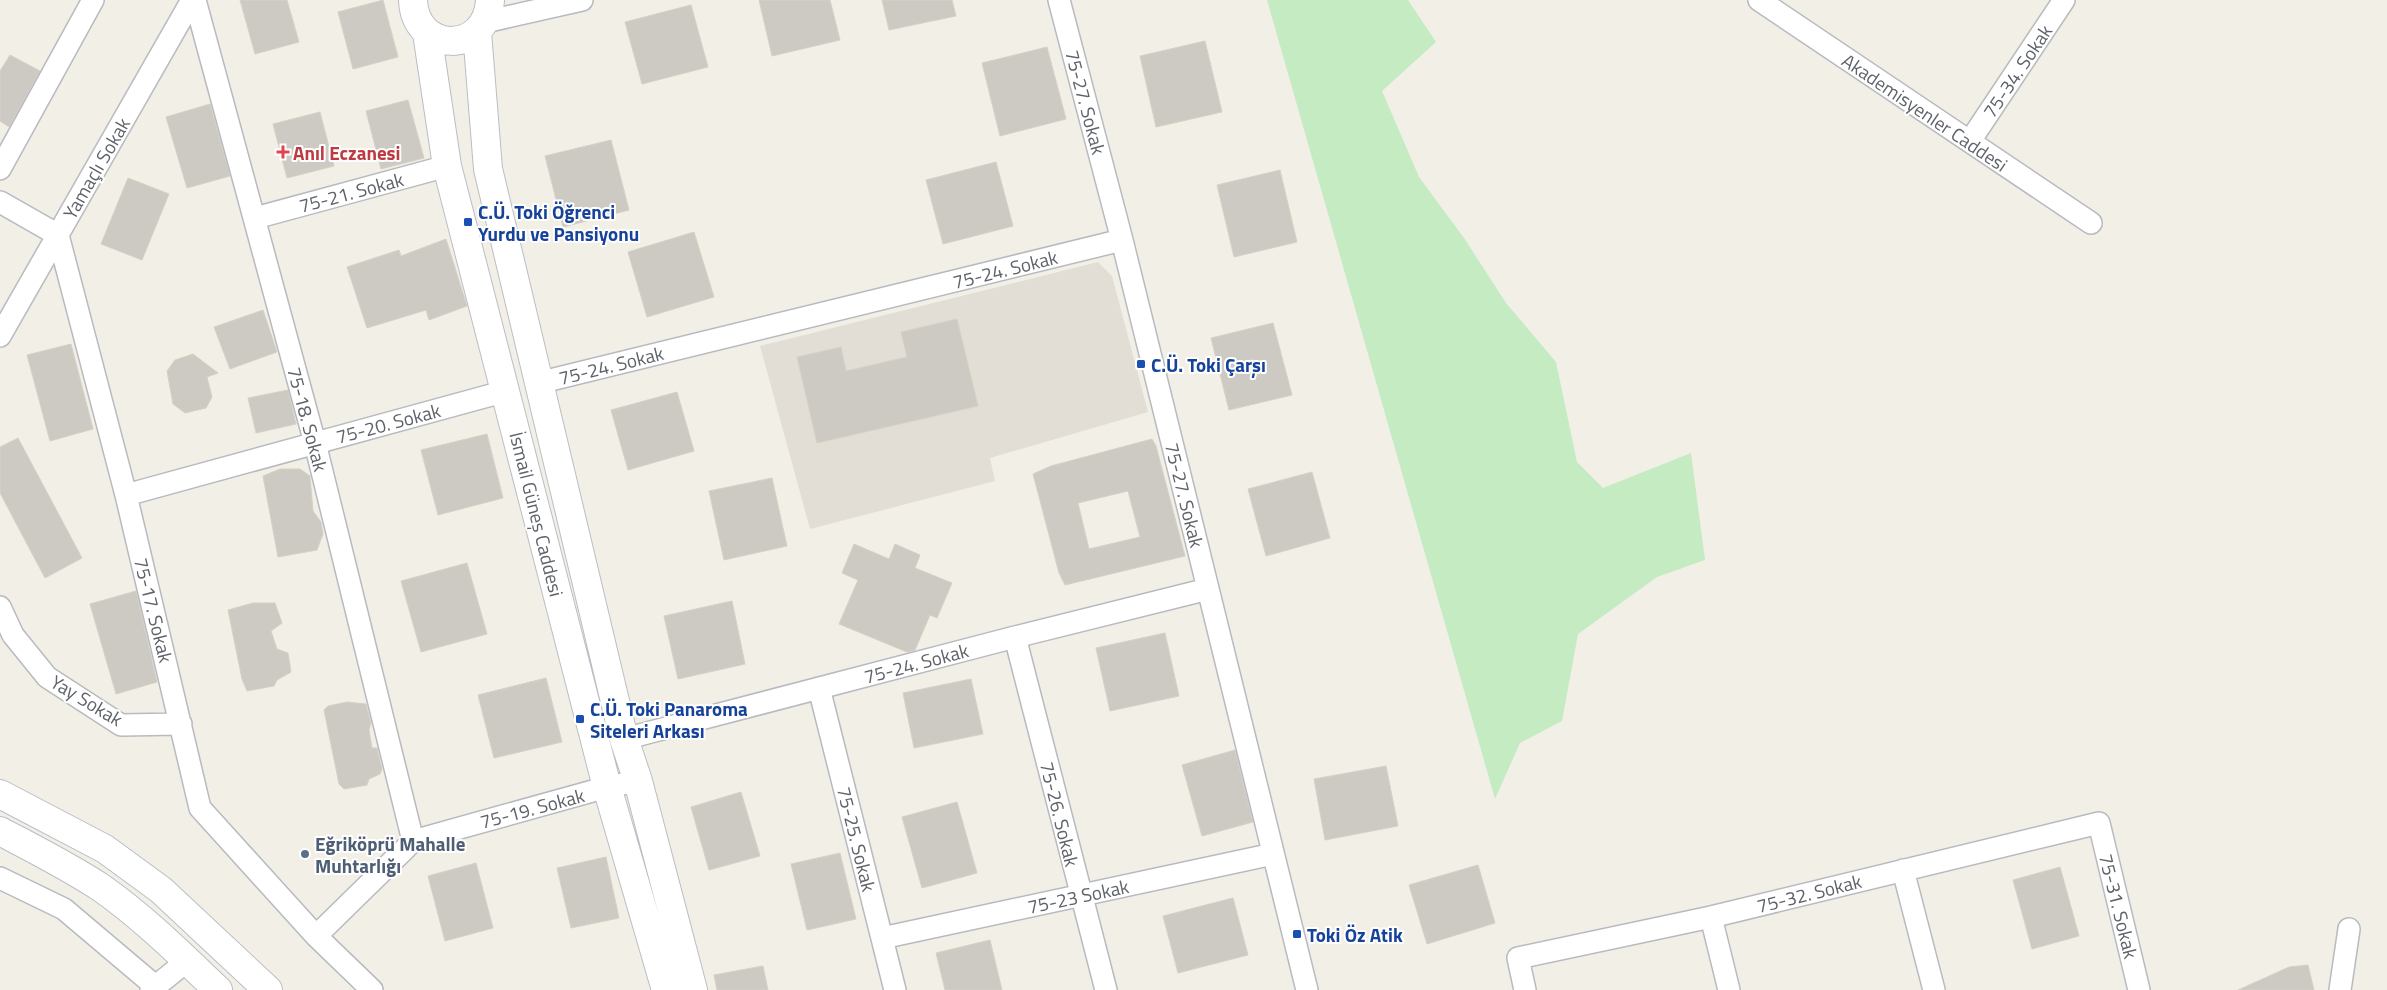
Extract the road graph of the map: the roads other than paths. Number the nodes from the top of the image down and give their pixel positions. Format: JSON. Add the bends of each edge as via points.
{"nodes":[{"id":1,"x":92,"y":0,"type":"edge"},
{"id":2,"x":193,"y":0,"type":"edge"},
{"id":3,"x":413,"y":0,"type":"edge"},
{"id":4,"x":582,"y":0,"type":"edge"},
{"id":5,"x":1060,"y":0,"type":"edge"},
{"id":6,"x":1759,"y":0,"type":"edge"},
{"id":7,"x":2064,"y":0,"type":"edge"},
{"id":8,"x":484,"y":18,"type":"edge"},
{"id":9,"x":427,"y":33,"type":"junction"},
{"id":10,"x":1970,"y":141,"type":"junction"},
{"id":11,"x":447,"y":166,"type":"junction"},
{"id":12,"x":0,"y":169,"type":"edge"},
{"id":13,"x":0,"y":202,"type":"edge"},
{"id":14,"x":255,"y":218,"type":"junction"},
{"id":15,"x":2091,"y":223,"type":"dead end"},
{"id":16,"x":58,"y":235,"type":"junction"},
{"id":17,"x":1122,"y":240,"type":"junction"},
{"id":18,"x":0,"y":336,"type":"edge"},
{"id":19,"x":538,"y":383,"type":"junction"},
{"id":20,"x":506,"y":390,"type":"junction"},
{"id":21,"x":315,"y":443,"type":"junction"},
{"id":22,"x":126,"y":495,"type":"junction"},
{"id":23,"x":1208,"y":590,"type":"junction"},
{"id":24,"x":0,"y":607,"type":"edge"},
{"id":25,"x":1015,"y":637,"type":"junction"},
{"id":26,"x":819,"y":688,"type":"junction"},
{"id":27,"x":182,"y":724,"type":"junction"},
{"id":28,"x":624,"y":739,"type":"junction"},
{"id":29,"x":638,"y":781,"type":"junction"},
{"id":30,"x":607,"y":787,"type":"junction"},
{"id":31,"x":0,"y":794,"type":"edge"},
{"id":32,"x":2099,"y":822,"type":"joint"},
{"id":33,"x":0,"y":831,"type":"edge"},
{"id":34,"x":413,"y":840,"type":"junction"},
{"id":35,"x":1273,"y":854,"type":"junction"},
{"id":36,"x":1903,"y":870,"type":"junction"},
{"id":37,"x":0,"y":878,"type":"edge"},
{"id":38,"x":1081,"y":896,"type":"junction"},
{"id":39,"x":1711,"y":918,"type":"junction"},
{"id":40,"x":2349,"y":929,"type":"dead end"},
{"id":41,"x":316,"y":936,"type":"junction"},
{"id":42,"x":882,"y":938,"type":"junction"},
{"id":43,"x":187,"y":960,"type":"junction"},
{"id":44,"x":153,"y":988,"type":"edge"},
{"id":45,"x":218,"y":990,"type":"edge"},
{"id":46,"x":268,"y":990,"type":"edge"},
{"id":47,"x":372,"y":990,"type":"edge"},
{"id":48,"x":666,"y":990,"type":"edge"},
{"id":49,"x":694,"y":990,"type":"edge"},
{"id":50,"x":895,"y":990,"type":"edge"},
{"id":51,"x":1106,"y":990,"type":"edge"},
{"id":52,"x":1307,"y":990,"type":"edge"},
{"id":53,"x":1525,"y":990,"type":"edge"},
{"id":54,"x":1729,"y":990,"type":"edge"},
{"id":55,"x":1934,"y":990,"type":"edge"},
{"id":56,"x":2139,"y":990,"type":"edge"},
{"id":57,"x":2340,"y":990,"type":"edge"}],
"edges":[{"from":1,"to":12,"type":"street"},
{"from":2,"to":14,"type":"street","name":"75-18. Sokak"},
{"from":2,"to":16,"type":"street","name":"Yamaçlı Sokak"},
{"from":3,"to":9,"type":"street","via":[[418,23]]},
{"from":4,"to":8,"type":"street"},
{"from":5,"to":17,"type":"street","name":"75-27. Sokak"},
{"from":6,"to":10,"type":"street","name":"Akademisyenler Caddesi"},
{"from":7,"to":10,"type":"street","name":"75-34. Sokak"},
{"from":8,"to":9,"type":"street","via":[[466,39],[439,39]]},
{"from":8,"to":19,"type":"street","name":"İsmail Güneş Caddesi","via":[[488,169]]},
{"from":9,"to":11,"type":"street","name":"İsmail Güneş Caddesi"},
{"from":10,"to":15,"type":"street","name":"Akademisyenler Caddesi"},
{"from":11,"to":14,"type":"street","name":"75-21. Sokak"},
{"from":11,"to":20,"type":"street","name":"İsmail Güneş Caddesi"},
{"from":13,"to":16,"type":"street"},
{"from":14,"to":21,"type":"street","name":"75-18. Sokak"},
{"from":16,"to":18,"type":"street","name":"Yamaçlı Sokak"},
{"from":16,"to":22,"type":"street","name":"75-17. Sokak"},
{"from":17,"to":19,"type":"street","name":"75-24. Sokak"},
{"from":17,"to":23,"type":"street","name":"75-27. Sokak"},
{"from":19,"to":28,"type":"street","name":"İsmail Güneş Caddesi"},
{"from":20,"to":21,"type":"street","name":"75-20. Sokak"},
{"from":20,"to":30,"type":"street","name":"İsmail Güneş Caddesi"},
{"from":21,"to":22,"type":"street","name":"75-20. Sokak"},
{"from":21,"to":34,"type":"street","name":"75-18. Sokak"},
{"from":22,"to":27,"type":"street","name":"75-17. Sokak"},
{"from":23,"to":25,"type":"street","name":"75-24. Sokak"},
{"from":23,"to":35,"type":"street","name":"75-27. Sokak"},
{"from":24,"to":27,"type":"street","name":"Yay Sokak","via":[[13,635],[48,677],[121,725]]},
{"from":25,"to":26,"type":"street","name":"75-24. Sokak"},
{"from":25,"to":38,"type":"street","name":"75-26. Sokak"},
{"from":26,"to":28,"type":"street","name":"75-24. Sokak"},
{"from":26,"to":42,"type":"street","name":"75-25. Sokak"},
{"from":27,"to":41,"type":"street","name":"75-17. Sokak","via":[[200,808]]},
{"from":28,"to":29,"type":"street","name":"İsmail Güneş Caddesi"},
{"from":29,"to":30,"type":"street","name":"75-19. Sokak"},
{"from":29,"to":49,"type":"street","name":"İsmail Güneş Caddesi"},
{"from":30,"to":34,"type":"street","name":"75-19. Sokak"},
{"from":30,"to":48,"type":"street","name":"İsmail Güneş Caddesi"},
{"from":31,"to":46,"type":"street","via":[[104,850],[161,890]]},
{"from":32,"to":36,"type":"street","name":"75-32. Sokak"},
{"from":32,"to":56,"type":"street","name":"75-31. Sokak"},
{"from":33,"to":43,"type":"street","via":[[100,888]]},
{"from":34,"to":41,"type":"street","name":"75-19. Sokak"},
{"from":35,"to":38,"type":"street","name":"75-23 Sokak"},
{"from":35,"to":52,"type":"street","name":"75-27. Sokak"},
{"from":36,"to":39,"type":"street","name":"75-32. Sokak"},
{"from":36,"to":55,"type":"street"},
{"from":37,"to":44,"type":"street","via":[[64,909]]},
{"from":38,"to":42,"type":"street","name":"75-23 Sokak"},
{"from":38,"to":51,"type":"street","name":"75-26. Sokak"},
{"from":39,"to":53,"type":"street","name":"75-32. Sokak","via":[[1518,958]]},
{"from":39,"to":54,"type":"street"},
{"from":40,"to":57,"type":"street"},
{"from":41,"to":47,"type":"street","name":"75-17. Sokak"},
{"from":42,"to":50,"type":"street","name":"75-25. Sokak"},
{"from":43,"to":44,"type":"street"},
{"from":43,"to":45,"type":"street"}]}
